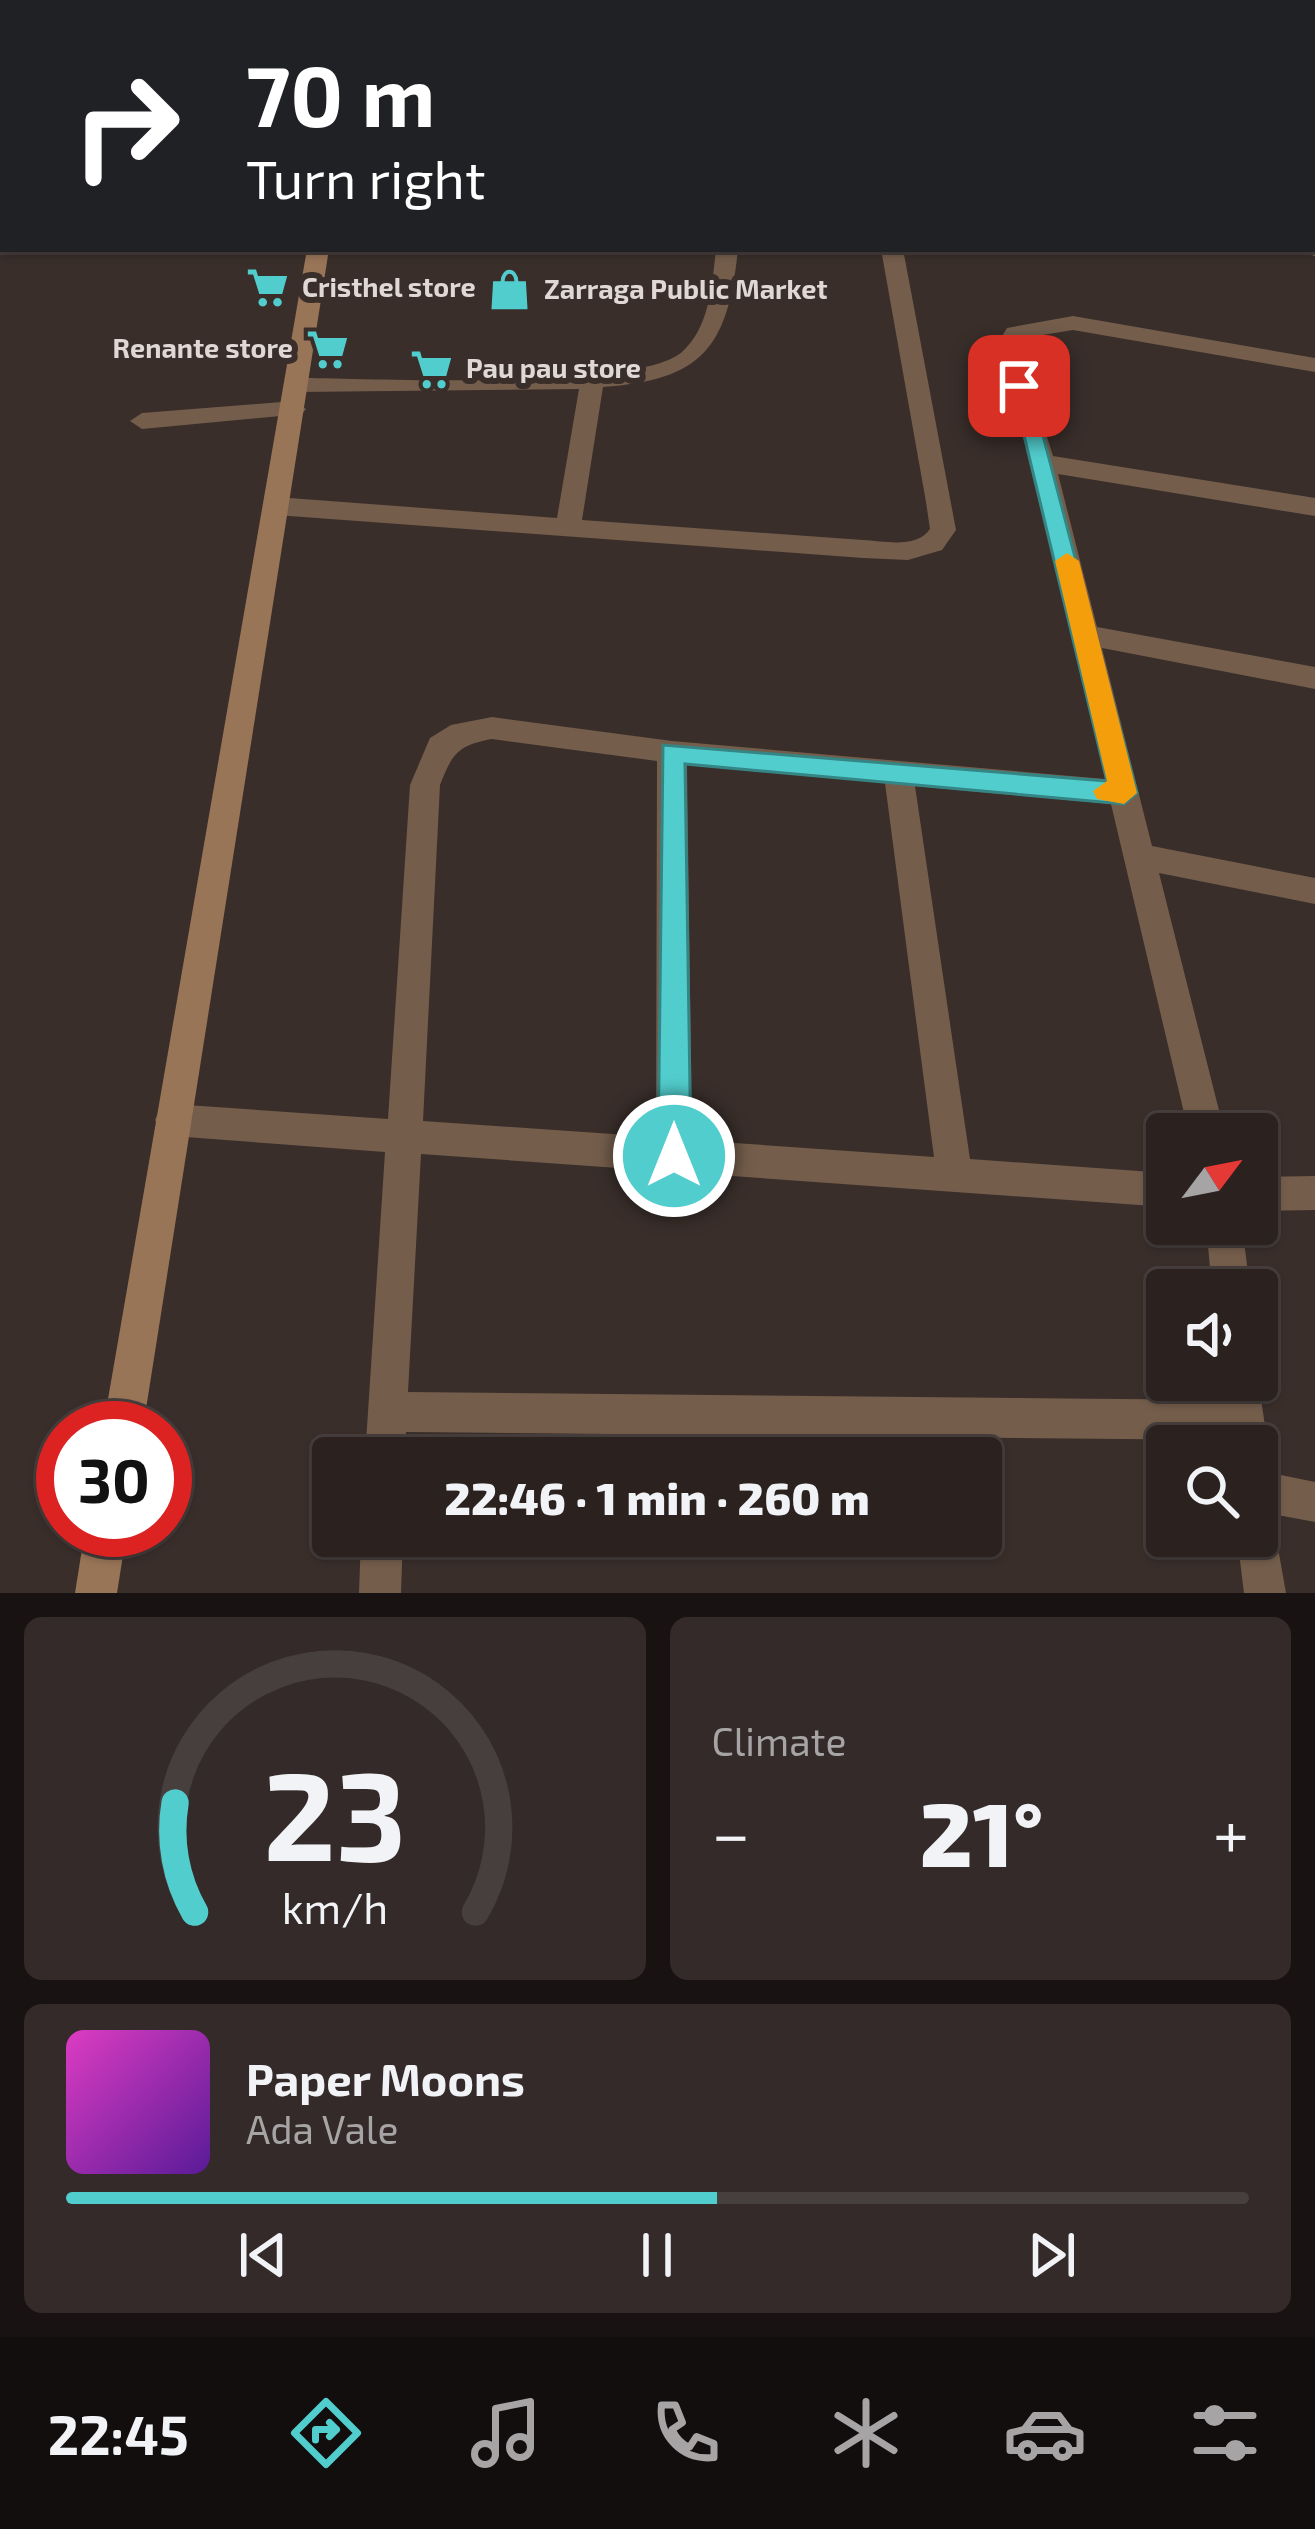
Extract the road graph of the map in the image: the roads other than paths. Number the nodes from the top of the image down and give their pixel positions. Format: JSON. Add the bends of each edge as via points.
{"nodes":[{"id":1,"x":318,"y":252,"type":"edge"},
{"id":2,"x":727,"y":252,"type":"edge"},
{"id":3,"x":893,"y":252,"type":"edge"},
{"id":4,"x":1315,"y":365,"type":"edge"},
{"id":5,"x":592,"y":380,"type":"junction"},
{"id":6,"x":296,"y":397,"type":"junction"},
{"id":7,"x":142,"y":421,"type":"dead end"},
{"id":8,"x":1043,"y":463,"type":"junction"},
{"id":9,"x":276,"y":506,"type":"junction"},
{"id":10,"x":1315,"y":507,"type":"edge"},
{"id":11,"x":568,"y":528,"type":"junction"},
{"id":12,"x":1085,"y":635,"type":"junction"},
{"id":13,"x":1315,"y":678,"type":"edge"},
{"id":14,"x":672,"y":752,"type":"junction"},
{"id":15,"x":898,"y":772,"type":"junction"},
{"id":16,"x":1124,"y":793,"type":"junction"},
{"id":17,"x":1139,"y":856,"type":"junction"},
{"id":18,"x":1315,"y":891,"type":"edge"},
{"id":19,"x":1202,"y":1113,"type":"edge"},
{"id":20,"x":172,"y":1120,"type":"junction"},
{"id":21,"x":403,"y":1136,"type":"junction"},
{"id":22,"x":674,"y":1156,"type":"junction"},
{"id":23,"x":954,"y":1174,"type":"junction"},
{"id":24,"x":1146,"y":1188,"type":"edge"},
{"id":25,"x":1315,"y":1193,"type":"edge"},
{"id":26,"x":1278,"y":1194,"type":"edge"},
{"id":27,"x":127,"y":1401,"type":"edge"},
{"id":28,"x":387,"y":1412,"type":"junction"},
{"id":29,"x":1146,"y":1431,"type":"edge"},
{"id":30,"x":386,"y":1437,"type":"edge"},
{"id":31,"x":1278,"y":1494,"type":"edge"},
{"id":32,"x":1315,"y":1502,"type":"edge"},
{"id":33,"x":102,"y":1557,"type":"edge"},
{"id":34,"x":381,"y":1557,"type":"edge"},
{"id":35,"x":1261,"y":1557,"type":"edge"},
{"id":36,"x":96,"y":1593,"type":"edge"},
{"id":37,"x":380,"y":1593,"type":"edge"},
{"id":38,"x":1265,"y":1593,"type":"edge"}],
"edges":[{"from":1,"to":6,"type":"street"},
{"from":2,"to":5,"type":"street","via":[[709,332],[685,363],[641,378]]},
{"from":3,"to":11,"type":"street","via":[[943,530],[933,544],[885,550]]},
{"from":4,"to":8,"type":"street","via":[[1073,323],[1016,333],[1007,348]]},
{"from":5,"to":6,"type":"street"},
{"from":5,"to":11,"type":"street"},
{"from":6,"to":7,"type":"street"},
{"from":6,"to":9,"type":"street"},
{"from":8,"to":10,"type":"street"},
{"from":8,"to":12,"type":"street"},
{"from":9,"to":11,"type":"street"},
{"from":9,"to":20,"type":"street"},
{"from":12,"to":13,"type":"street"},
{"from":12,"to":16,"type":"street"},
{"from":14,"to":15,"type":"street"},
{"from":14,"to":21,"type":"street","via":[[492,728],[440,746],[425,785]]},
{"from":14,"to":22,"type":"street"},
{"from":15,"to":16,"type":"street"},
{"from":15,"to":23,"type":"street"},
{"from":16,"to":17,"type":"street"},
{"from":17,"to":18,"type":"street"},
{"from":17,"to":19,"type":"street"},
{"from":20,"to":21,"type":"street"},
{"from":20,"to":27,"type":"street"},
{"from":21,"to":22,"type":"street"},
{"from":21,"to":28,"type":"street"},
{"from":22,"to":23,"type":"street"},
{"from":23,"to":24,"type":"street"},
{"from":25,"to":26,"type":"street"},
{"from":28,"to":29,"type":"street"},
{"from":28,"to":30,"type":"street"},
{"from":31,"to":32,"type":"street"},
{"from":33,"to":36,"type":"street"},
{"from":34,"to":37,"type":"street"},
{"from":35,"to":38,"type":"street"}]}
